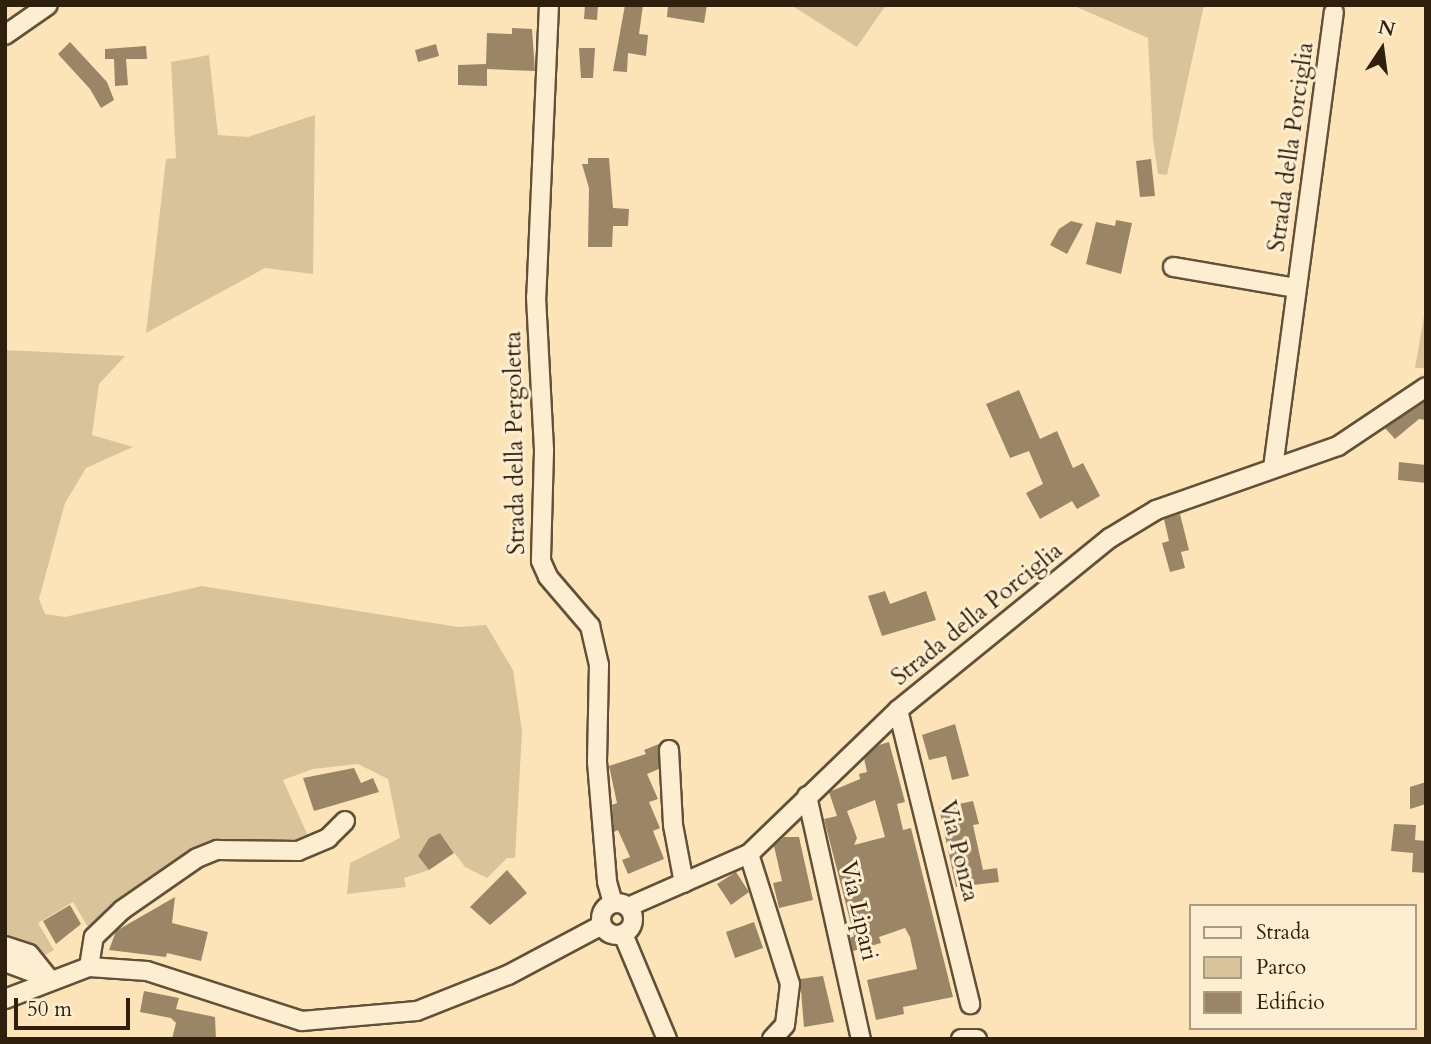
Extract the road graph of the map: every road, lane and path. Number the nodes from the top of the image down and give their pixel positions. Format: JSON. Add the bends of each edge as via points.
{"nodes":[{"id":1,"x":48,"y":5,"type":"edge"},
{"id":2,"x":549,"y":5,"type":"edge"},
{"id":3,"x":1334,"y":12,"type":"dead end"},
{"id":4,"x":5,"y":35,"type":"edge"},
{"id":5,"x":1173,"y":267,"type":"dead end"},
{"id":6,"x":1296,"y":288,"type":"junction"},
{"id":7,"x":1426,"y":387,"type":"edge"},
{"id":8,"x":1273,"y":468,"type":"junction"},
{"id":9,"x":898,"y":710,"type":"junction"},
{"id":10,"x":669,"y":750,"type":"dead end"},
{"id":11,"x":807,"y":796,"type":"junction"},
{"id":12,"x":345,"y":821,"type":"dead end"},
{"id":13,"x":749,"y":854,"type":"junction"},
{"id":14,"x":684,"y":883,"type":"junction"},
{"id":15,"x":620,"y":905,"type":"junction"},
{"id":16,"x":602,"y":925,"type":"junction"},
{"id":17,"x":623,"y":934,"type":"junction"},
{"id":18,"x":5,"y":946,"type":"edge"},
{"id":19,"x":5,"y":962,"type":"edge"},
{"id":20,"x":89,"y":967,"type":"junction"},
{"id":21,"x":49,"y":979,"type":"junction"},
{"id":22,"x":5,"y":999,"type":"edge"},
{"id":23,"x":971,"y":1003,"type":"dead end"},
{"id":24,"x":302,"y":1030,"type":"edge"},
{"id":25,"x":861,"y":1037,"type":"edge"},
{"id":26,"x":667,"y":1039,"type":"edge"},
{"id":27,"x":772,"y":1039,"type":"edge"},
{"id":28,"x":961,"y":1039,"type":"edge"},
{"id":29,"x":977,"y":1039,"type":"edge"}],
"edges":[{"from":1,"to":4,"type":"street"},
{"from":2,"to":15,"type":"street","name":"Strada della Pergoletta","via":[[536,297],[544,450],[541,561],[548,577],[590,626],[599,665],[597,762],[607,882]]},
{"from":3,"to":6,"type":"street","name":"Strada della Porciglia"},
{"from":5,"to":6,"type":"street","name":"Strada della Porciglia"},
{"from":6,"to":8,"type":"street","name":"Strada della Porciglia"},
{"from":7,"to":8,"type":"street","name":"Strada della Porciglia","via":[[1338,446]]},
{"from":8,"to":9,"type":"street","name":"Strada della Porciglia","via":[[1156,510],[1110,538]]},
{"from":9,"to":11,"type":"street","name":"Strada della Porciglia"},
{"from":9,"to":23,"type":"street","name":"Via Ponza"},
{"from":10,"to":14,"type":"street","via":[[673,824]]},
{"from":11,"to":13,"type":"street","name":"Strada della Porciglia"},
{"from":11,"to":25,"type":"street","name":"Via Lipari"},
{"from":12,"to":20,"type":"street","via":[[328,838],[298,851],[217,850],[197,858],[122,910],[94,937]]},
{"from":13,"to":14,"type":"street","name":"Strada della Porciglia"},
{"from":13,"to":27,"type":"street","via":[[790,984],[785,1025]]},
{"from":14,"to":15,"type":"street","name":"Strada della Porciglia"},
{"from":15,"to":16,"type":"street","via":[[603,911]]},
{"from":15,"to":17,"type":"street","via":[[633,922]]},
{"from":16,"to":17,"type":"street","via":[[608,932]]},
{"from":16,"to":24,"type":"street","via":[[508,975],[418,1012]]},
{"from":17,"to":26,"type":"street"},
{"from":18,"to":21,"type":"street","via":[[29,954]]},
{"from":19,"to":21,"type":"street"},
{"from":20,"to":21,"type":"street"},
{"from":20,"to":24,"type":"street","via":[[147,971]]},
{"from":21,"to":22,"type":"street"},
{"from":28,"to":29,"type":"street"}]}
